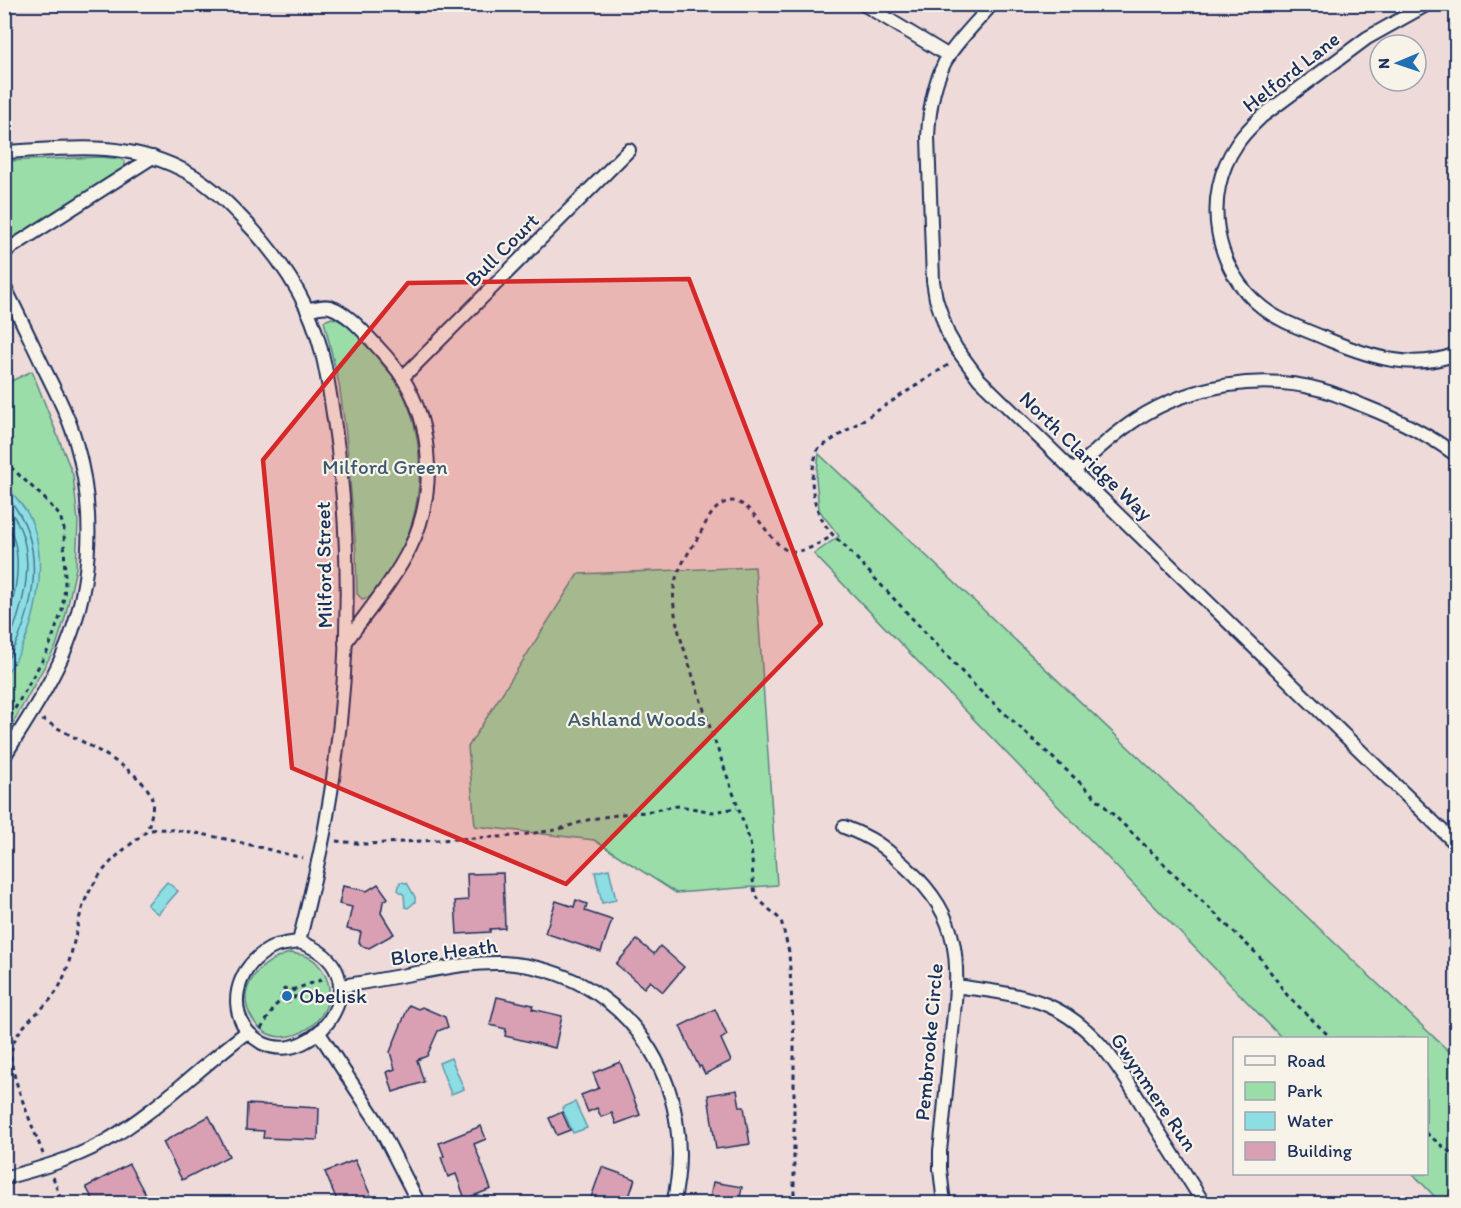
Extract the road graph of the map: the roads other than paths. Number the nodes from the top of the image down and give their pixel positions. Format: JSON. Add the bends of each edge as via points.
{"nodes":[{"id":1,"x":863,"y":4,"type":"edge"},
{"id":2,"x":992,"y":4,"type":"edge"},
{"id":3,"x":1428,"y":4,"type":"edge"},
{"id":4,"x":949,"y":56,"type":"junction"},
{"id":5,"x":629,"y":150,"type":"dead end"},
{"id":6,"x":4,"y":152,"type":"edge"},
{"id":7,"x":153,"y":157,"type":"junction"},
{"id":8,"x":4,"y":252,"type":"edge"},
{"id":9,"x":4,"y":286,"type":"edge"},
{"id":10,"x":308,"y":310,"type":"junction"},
{"id":11,"x":1456,"y":354,"type":"edge"},
{"id":12,"x":403,"y":377,"type":"junction"},
{"id":13,"x":1456,"y":455,"type":"edge"},
{"id":14,"x":1074,"y":471,"type":"junction"},
{"id":15,"x":345,"y":643,"type":"junction"},
{"id":16,"x":4,"y":757,"type":"edge"},
{"id":17,"x":844,"y":827,"type":"dead end"},
{"id":18,"x":1456,"y":844,"type":"edge"},
{"id":19,"x":299,"y":942,"type":"junction"},
{"id":20,"x":341,"y":986,"type":"junction"},
{"id":21,"x":957,"y":986,"type":"junction"},
{"id":22,"x":247,"y":1032,"type":"junction"},
{"id":23,"x":319,"y":1033,"type":"junction"},
{"id":24,"x":4,"y":1178,"type":"edge"},
{"id":25,"x":419,"y":1203,"type":"edge"},
{"id":26,"x":673,"y":1203,"type":"edge"},
{"id":27,"x":944,"y":1203,"type":"edge"},
{"id":28,"x":1203,"y":1203,"type":"edge"}],
"edges":[{"from":1,"to":4,"type":"street"},
{"from":2,"to":4,"type":"street","name":"North Claridge Way"},
{"from":3,"to":11,"type":"street","name":"Helford Lane","via":[[1366,38],[1246,132],[1221,178],[1216,225],[1222,250],[1235,276],[1249,294],[1275,315],[1384,359],[1422,361]]},
{"from":4,"to":14,"type":"street","name":"North Claridge Way","via":[[932,103],[928,137],[936,299],[948,334],[966,364]]},
{"from":5,"to":12,"type":"street","name":"Bull Court"},
{"from":6,"to":7,"type":"street","name":"Milford Street","via":[[97,147]]},
{"from":7,"to":8,"type":"street"},
{"from":7,"to":10,"type":"street","name":"Milford Street","via":[[193,175],[221,196],[276,256]]},
{"from":9,"to":16,"type":"street","via":[[75,438],[88,515],[87,566],[74,624],[57,666]]},
{"from":10,"to":12,"type":"street","name":"Milford Street","via":[[328,307],[346,317]]},
{"from":10,"to":15,"type":"street","name":"Milford Street","via":[[325,369],[339,460],[346,560]]},
{"from":12,"to":15,"type":"street","name":"Milford Street","via":[[420,413],[426,444],[428,472],[423,512],[401,564]]},
{"from":13,"to":14,"type":"street","via":[[1419,430],[1337,395],[1309,387],[1251,383],[1193,393],[1157,408],[1126,427]]},
{"from":14,"to":18,"type":"street","name":"North Claridge Way"},
{"from":15,"to":19,"type":"street","name":"Milford Street","via":[[332,785]]},
{"from":17,"to":21,"type":"street","name":"Pembrooke Circle","via":[[879,842],[933,894],[955,948]]},
{"from":19,"to":20,"type":"street","via":[[328,958]]},
{"from":19,"to":22,"type":"street","via":[[277,946],[245,972],[236,1000]]},
{"from":20,"to":23,"type":"street","via":[[338,1004]]},
{"from":20,"to":26,"type":"street","name":"Blore Heath","via":[[459,965],[496,963],[551,973],[595,993],[638,1031],[669,1087],[680,1149]]},
{"from":21,"to":27,"type":"street","name":"Pembrooke Circle","via":[[940,1151]]},
{"from":21,"to":28,"type":"street","name":"Gwynmere Run","via":[[1033,1000],[1059,1010],[1088,1031],[1119,1066]]},
{"from":22,"to":23,"type":"street","via":[[266,1044],[281,1047],[301,1043]]},
{"from":22,"to":24,"type":"street","via":[[147,1113],[103,1142],[48,1166]]},
{"from":23,"to":25,"type":"street","via":[[376,1120]]}]}
